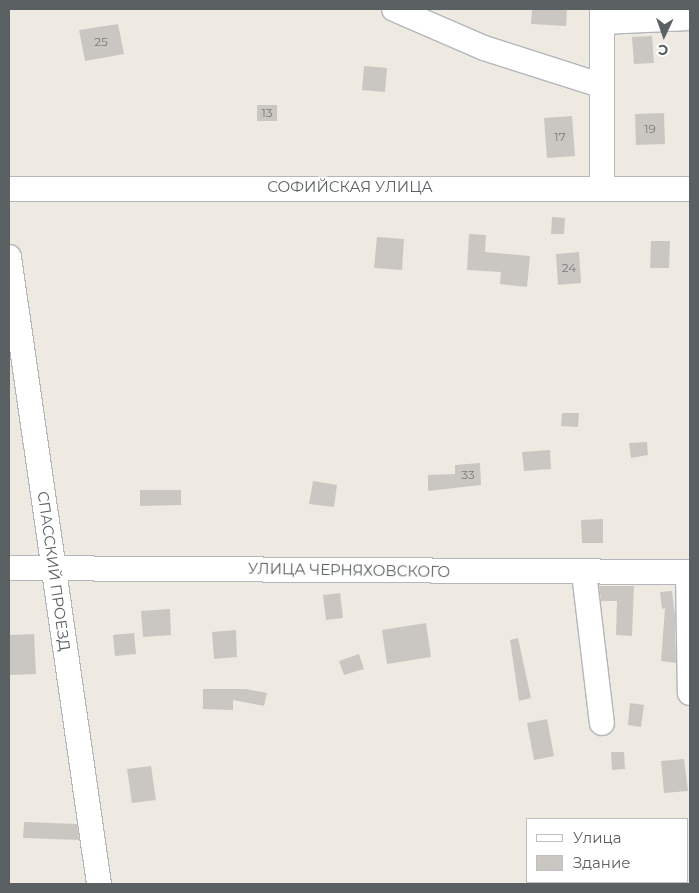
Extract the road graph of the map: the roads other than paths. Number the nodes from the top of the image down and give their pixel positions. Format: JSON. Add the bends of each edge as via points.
{"nodes":[{"id":1,"x":394,"y":9,"type":"edge"},
{"id":2,"x":602,"y":15,"type":"edge"},
{"id":3,"x":690,"y":18,"type":"edge"},
{"id":4,"x":600,"y":85,"type":"junction"},
{"id":5,"x":602,"y":187,"type":"junction"},
{"id":6,"x":690,"y":188,"type":"edge"},
{"id":7,"x":9,"y":189,"type":"edge"},
{"id":8,"x":9,"y":257,"type":"edge"},
{"id":9,"x":9,"y":568,"type":"edge"},
{"id":10,"x":54,"y":569,"type":"junction"},
{"id":11,"x":689,"y":572,"type":"edge"},
{"id":12,"x":584,"y":573,"type":"junction"},
{"id":13,"x":690,"y":693,"type":"edge"},
{"id":14,"x":602,"y":723,"type":"dead end"},
{"id":15,"x":100,"y":884,"type":"edge"}],
"edges":[{"from":1,"to":4,"type":"street","via":[[484,48]]},
{"from":2,"to":3,"type":"street"},
{"from":2,"to":4,"type":"street"},
{"from":4,"to":5,"type":"street"},
{"from":5,"to":6,"type":"street","name":"СОФИЙСКАЯ УЛИЦА"},
{"from":5,"to":7,"type":"street","name":"СОФИЙСКАЯ УЛИЦА"},
{"from":8,"to":10,"type":"street","name":"СПАССКИЙ ПРОЕЗД"},
{"from":9,"to":10,"type":"street","name":"УЛИЦА ЧЕРНЯХОВСКОГО"},
{"from":10,"to":12,"type":"street","name":"УЛИЦА ЧЕРНЯХОВСКОГО"},
{"from":10,"to":15,"type":"street","name":"СПАССКИЙ ПРОЕЗД"},
{"from":11,"to":12,"type":"street","name":"УЛИЦА ЧЕРНЯХОВСКОГО"},
{"from":11,"to":13,"type":"street"},
{"from":12,"to":14,"type":"street"}]}
